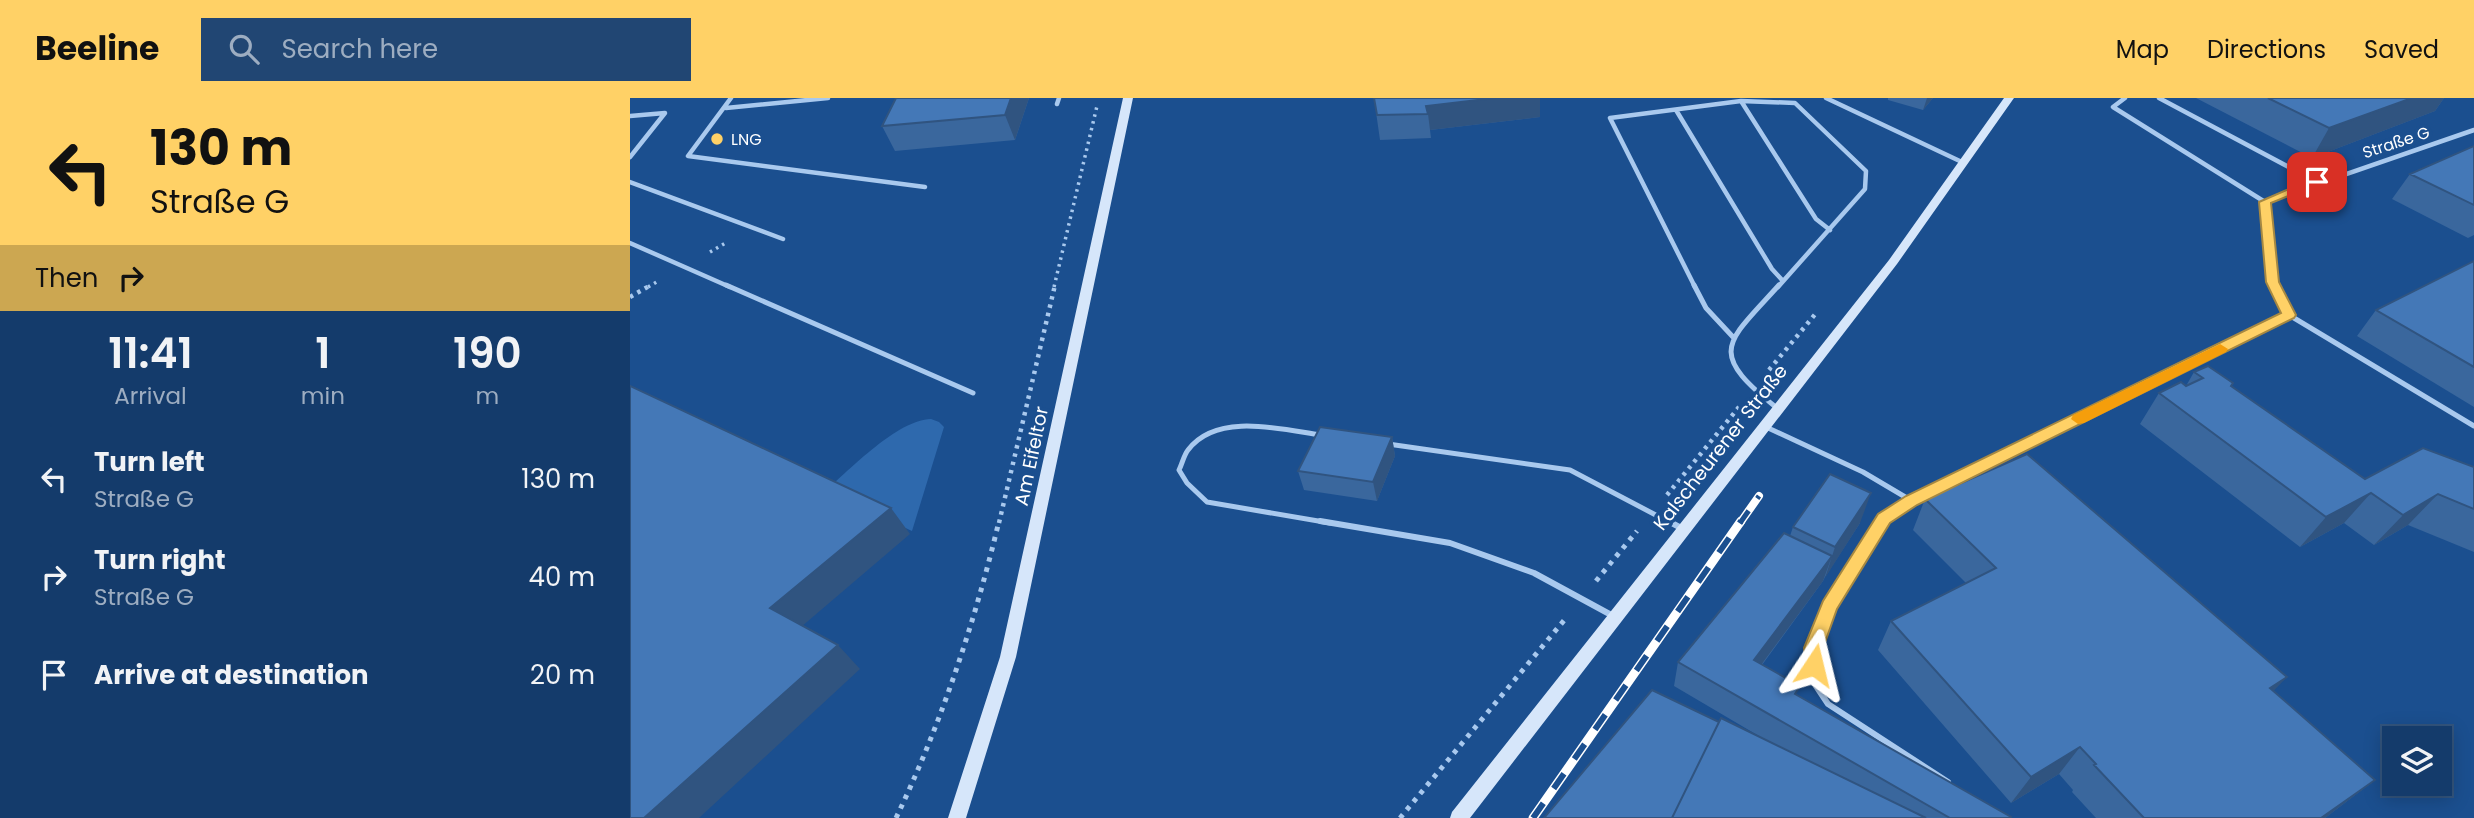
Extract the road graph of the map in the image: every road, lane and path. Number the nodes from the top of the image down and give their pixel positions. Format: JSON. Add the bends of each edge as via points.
{"nodes":[{"id":1,"x":732,"y":98,"type":"edge"},
{"id":2,"x":828,"y":98,"type":"edge"},
{"id":3,"x":1059,"y":98,"type":"edge"},
{"id":4,"x":1098,"y":98,"type":"edge"},
{"id":5,"x":1128,"y":98,"type":"edge"},
{"id":6,"x":1826,"y":98,"type":"edge"},
{"id":7,"x":2009,"y":98,"type":"edge"},
{"id":8,"x":2125,"y":98,"type":"edge"},
{"id":9,"x":2159,"y":98,"type":"edge"},
{"id":10,"x":1741,"y":101,"type":"junction"},
{"id":11,"x":1057,"y":104,"type":"dead end"},
{"id":12,"x":726,"y":108,"type":"junction"},
{"id":13,"x":1676,"y":110,"type":"junction"},
{"id":14,"x":630,"y":116,"type":"edge"},
{"id":15,"x":2474,"y":130,"type":"edge"},
{"id":16,"x":630,"y":157,"type":"edge"},
{"id":17,"x":1964,"y":163,"type":"junction"},
{"id":18,"x":630,"y":182,"type":"edge"},
{"id":19,"x":2317,"y":182,"type":"junction"},
{"id":20,"x":925,"y":187,"type":"dead end"},
{"id":21,"x":2265,"y":202,"type":"junction"},
{"id":22,"x":1830,"y":230,"type":"junction"},
{"id":23,"x":783,"y":239,"type":"dead end"},
{"id":24,"x":630,"y":243,"type":"edge"},
{"id":25,"x":1783,"y":281,"type":"junction"},
{"id":26,"x":1822,"y":306,"type":"dead end"},
{"id":27,"x":2289,"y":315,"type":"junction"},
{"id":28,"x":1733,"y":337,"type":"junction"},
{"id":29,"x":1754,"y":389,"type":"junction"},
{"id":30,"x":973,"y":393,"type":"dead end"},
{"id":31,"x":1777,"y":408,"type":"junction"},
{"id":32,"x":1763,"y":426,"type":"junction"},
{"id":33,"x":2474,"y":426,"type":"edge"},
{"id":34,"x":1326,"y":436,"type":"edge"},
{"id":35,"x":1380,"y":443,"type":"edge"},
{"id":36,"x":1912,"y":501,"type":"junction"},
{"id":37,"x":1652,"y":513,"type":"junction"},
{"id":38,"x":1683,"y":529,"type":"junction"},
{"id":39,"x":1581,"y":599,"type":"junction"},
{"id":40,"x":1615,"y":617,"type":"junction"},
{"id":41,"x":1959,"y":789,"type":"edge"},
{"id":42,"x":897,"y":818,"type":"edge"},
{"id":43,"x":957,"y":818,"type":"edge"},
{"id":44,"x":1400,"y":818,"type":"edge"},
{"id":45,"x":1460,"y":818,"type":"edge"}],
"edges":[{"from":1,"to":12,"type":"lane"},
{"from":2,"to":12,"type":"lane"},
{"from":3,"to":11,"type":"lane"},
{"from":4,"to":42,"type":"path","via":[[983,590],[920,768]]},
{"from":5,"to":43,"type":"main road","name":"Am Eifeltor","via":[[1008,657]]},
{"from":6,"to":17,"type":"lane"},
{"from":7,"to":17,"type":"main road","name":"Kalscheurener Straße"},
{"from":8,"to":21,"type":"lane","via":[[2113,107]]},
{"from":9,"to":19,"type":"lane"},
{"from":10,"to":13,"type":"lane"},
{"from":10,"to":22,"type":"lane","via":[[1816,219]]},
{"from":10,"to":22,"type":"lane","via":[[1796,103],[1866,171],[1865,190]]},
{"from":12,"to":20,"type":"lane","via":[[688,156]]},
{"from":13,"to":25,"type":"lane"},
{"from":13,"to":28,"type":"lane","via":[[1610,118],[1706,308]]},
{"from":14,"to":16,"type":"lane","via":[[665,113]]},
{"from":15,"to":19,"type":"lane","name":"Straße G"},
{"from":17,"to":31,"type":"main road","name":"Kalscheurener Straße","via":[[1893,262]]},
{"from":18,"to":23,"type":"lane"},
{"from":19,"to":21,"type":"lane","name":"Straße G"},
{"from":21,"to":27,"type":"lane","via":[[2273,282]]},
{"from":22,"to":25,"type":"lane"},
{"from":24,"to":30,"type":"lane"},
{"from":25,"to":28,"type":"lane"},
{"from":26,"to":29,"type":"path"},
{"from":27,"to":33,"type":"lane"},
{"from":27,"to":36,"type":"lane"},
{"from":28,"to":29,"type":"lane","via":[[1729,350],[1733,366]]},
{"from":29,"to":31,"type":"lane"},
{"from":29,"to":37,"type":"path"},
{"from":31,"to":32,"type":"main road","name":"Kalscheurener Straße"},
{"from":32,"to":36,"type":"lane","via":[[1863,472]]},
{"from":32,"to":38,"type":"main road","name":"Kalscheurener Straße"},
{"from":34,"to":39,"type":"lane","via":[[1230,426],[1205,435],[1183,451],[1179,470],[1207,502],[1450,542],[1534,573]]},
{"from":35,"to":37,"type":"lane","via":[[1570,470]]},
{"from":36,"to":41,"type":"lane","via":[[1884,518],[1829,607],[1813,648],[1814,683],[1828,704]]},
{"from":37,"to":38,"type":"lane"},
{"from":37,"to":39,"type":"path"},
{"from":38,"to":40,"type":"main road","name":"Kalscheurener Straße"},
{"from":39,"to":40,"type":"lane"},
{"from":39,"to":44,"type":"path"},
{"from":40,"to":45,"type":"main road","name":"Kalscheurener Straße"}]}
